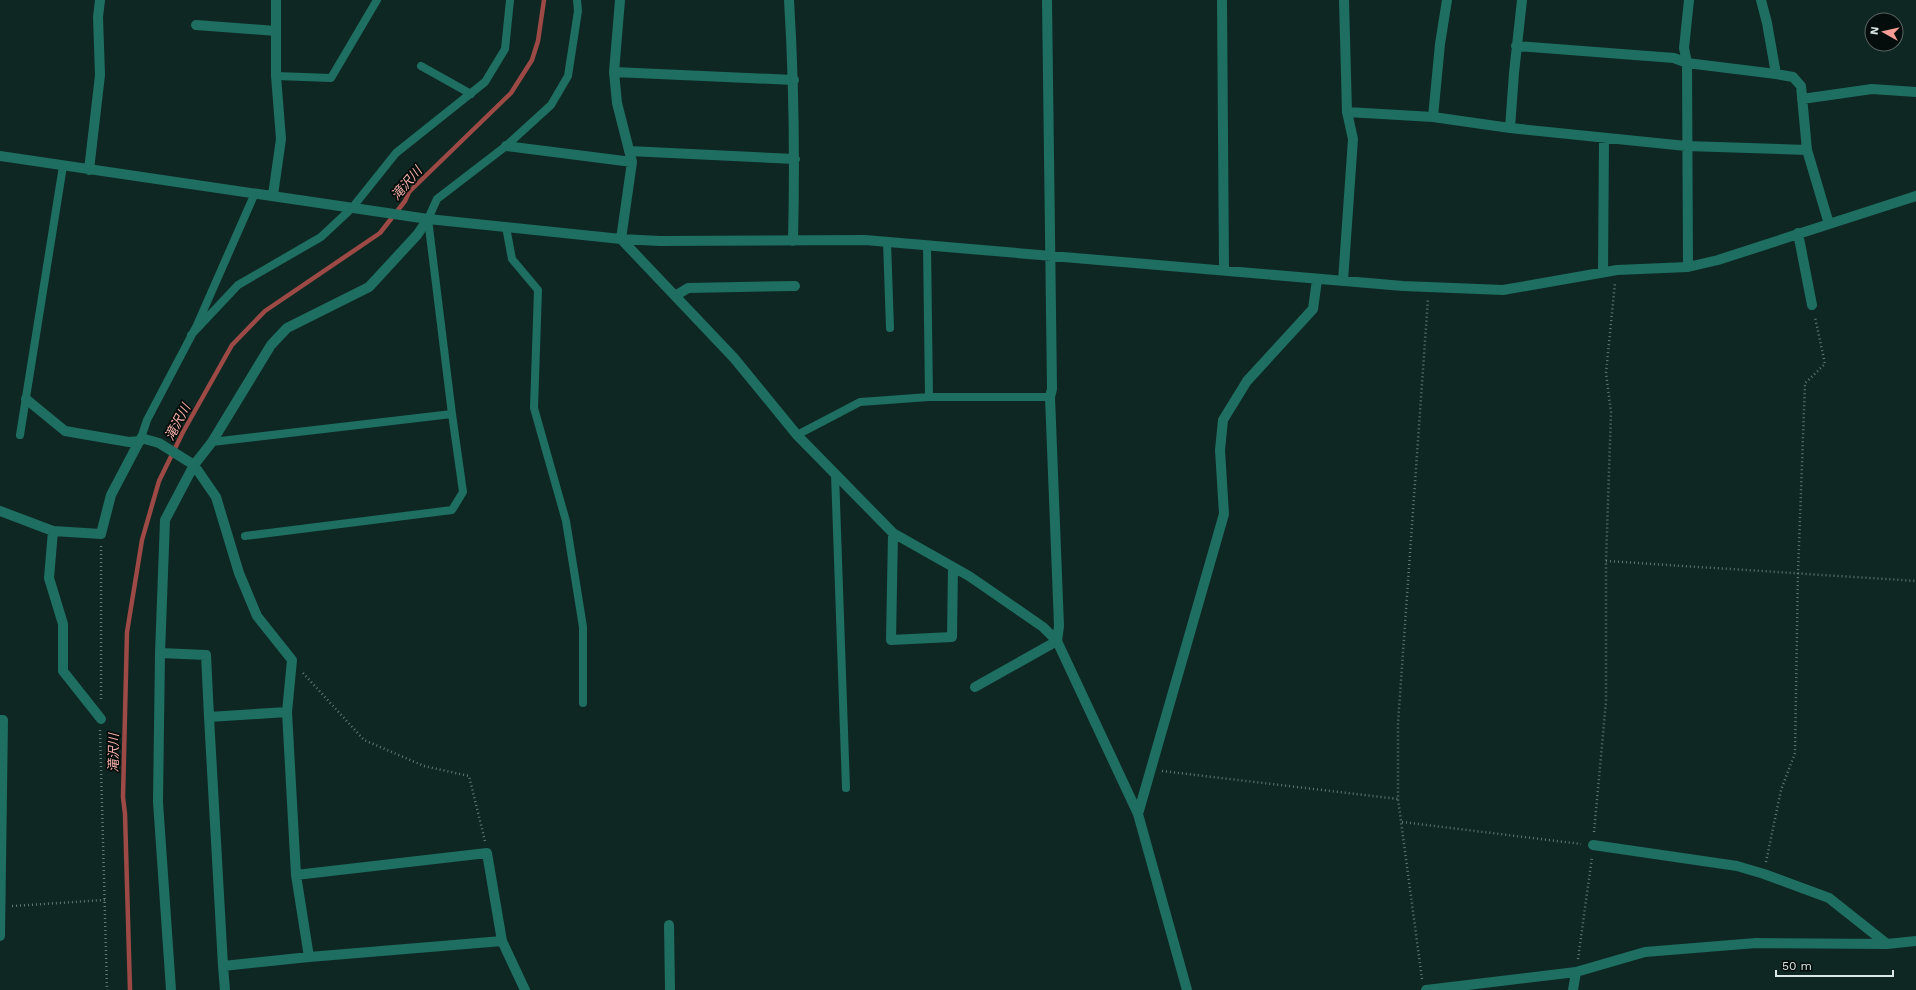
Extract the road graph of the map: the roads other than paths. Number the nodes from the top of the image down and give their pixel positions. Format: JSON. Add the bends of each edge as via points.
{"nodes":[{"id":1,"x":100,"y":0,"type":"edge"},
{"id":2,"x":276,"y":0,"type":"edge"},
{"id":3,"x":377,"y":0,"type":"edge"},
{"id":4,"x":510,"y":0,"type":"edge"},
{"id":5,"x":577,"y":0,"type":"edge"},
{"id":6,"x":620,"y":0,"type":"edge"},
{"id":7,"x":789,"y":0,"type":"edge"},
{"id":8,"x":1047,"y":0,"type":"edge"},
{"id":9,"x":1222,"y":0,"type":"edge"},
{"id":10,"x":1344,"y":0,"type":"edge"},
{"id":11,"x":1447,"y":0,"type":"edge"},
{"id":12,"x":1522,"y":0,"type":"edge"},
{"id":13,"x":1689,"y":0,"type":"edge"},
{"id":14,"x":1760,"y":0,"type":"edge"},
{"id":15,"x":196,"y":26,"type":"dead end"},
{"id":16,"x":276,"y":31,"type":"junction"},
{"id":17,"x":1516,"y":46,"type":"junction"},
{"id":18,"x":1687,"y":63,"type":"junction"},
{"id":19,"x":421,"y":66,"type":"dead end"},
{"id":20,"x":614,"y":72,"type":"junction"},
{"id":21,"x":1776,"y":74,"type":"junction"},
{"id":22,"x":276,"y":76,"type":"junction"},
{"id":23,"x":794,"y":80,"type":"junction"},
{"id":24,"x":1916,"y":92,"type":"edge"},
{"id":25,"x":471,"y":94,"type":"junction"},
{"id":26,"x":1802,"y":99,"type":"junction"},
{"id":27,"x":1347,"y":112,"type":"junction"},
{"id":28,"x":1433,"y":117,"type":"junction"},
{"id":29,"x":1510,"y":128,"type":"junction"},
{"id":30,"x":1604,"y":138,"type":"junction"},
{"id":31,"x":506,"y":146,"type":"junction"},
{"id":32,"x":1686,"y":146,"type":"junction"},
{"id":33,"x":1807,"y":150,"type":"junction"},
{"id":34,"x":629,"y":151,"type":"junction"},
{"id":35,"x":0,"y":156,"type":"edge"},
{"id":36,"x":795,"y":159,"type":"junction"},
{"id":37,"x":632,"y":162,"type":"junction"},
{"id":38,"x":63,"y":166,"type":"junction"},
{"id":39,"x":89,"y":170,"type":"junction"},
{"id":40,"x":255,"y":193,"type":"junction"},
{"id":41,"x":273,"y":195,"type":"junction"},
{"id":42,"x":1916,"y":196,"type":"edge"},
{"id":43,"x":352,"y":208,"type":"junction"},
{"id":44,"x":428,"y":219,"type":"junction"},
{"id":45,"x":1829,"y":224,"type":"junction"},
{"id":46,"x":506,"y":227,"type":"junction"},
{"id":47,"x":1798,"y":233,"type":"junction"},
{"id":48,"x":621,"y":239,"type":"junction"},
{"id":49,"x":793,"y":241,"type":"junction"},
{"id":50,"x":887,"y":242,"type":"junction"},
{"id":51,"x":927,"y":245,"type":"junction"},
{"id":52,"x":1050,"y":255,"type":"junction"},
{"id":53,"x":1688,"y":267,"type":"junction"},
{"id":54,"x":1224,"y":270,"type":"junction"},
{"id":55,"x":1604,"y":272,"type":"junction"},
{"id":56,"x":1317,"y":280,"type":"junction"},
{"id":57,"x":1343,"y":281,"type":"junction"},
{"id":58,"x":794,"y":286,"type":"dead end"},
{"id":59,"x":675,"y":296,"type":"junction"},
{"id":60,"x":1812,"y":305,"type":"road end"},
{"id":61,"x":890,"y":328,"type":"dead end"},
{"id":62,"x":191,"y":335,"type":"junction"},
{"id":63,"x":929,"y":397,"type":"junction"},
{"id":64,"x":1050,"y":397,"type":"junction"},
{"id":65,"x":26,"y":399,"type":"junction"},
{"id":66,"x":452,"y":414,"type":"junction"},
{"id":67,"x":20,"y":435,"type":"dead end"},
{"id":68,"x":796,"y":435,"type":"junction"},
{"id":69,"x":140,"y":439,"type":"junction"},
{"id":70,"x":212,"y":442,"type":"junction"},
{"id":71,"x":191,"y":463,"type":"junction"},
{"id":72,"x":835,"y":474,"type":"junction"},
{"id":73,"x":0,"y":511,"type":"edge"},
{"id":74,"x":53,"y":531,"type":"junction"},
{"id":75,"x":893,"y":533,"type":"junction"},
{"id":76,"x":245,"y":536,"type":"dead end"},
{"id":77,"x":953,"y":567,"type":"junction"},
{"id":78,"x":1057,"y":641,"type":"junction"},
{"id":79,"x":160,"y":653,"type":"junction"},
{"id":80,"x":975,"y":687,"type":"dead end"},
{"id":81,"x":583,"y":704,"type":"dead end"},
{"id":82,"x":287,"y":712,"type":"junction"},
{"id":83,"x":209,"y":717,"type":"junction"},
{"id":84,"x":101,"y":719,"type":"road end"},
{"id":85,"x":0,"y":720,"type":"edge"},
{"id":86,"x":846,"y":788,"type":"dead end"},
{"id":87,"x":1138,"y":814,"type":"junction"},
{"id":88,"x":1593,"y":845,"type":"road end"},
{"id":89,"x":296,"y":875,"type":"junction"},
{"id":90,"x":0,"y":906,"type":"edge"},
{"id":91,"x":670,"y":925,"type":"dead end"},
{"id":92,"x":0,"y":936,"type":"edge"},
{"id":93,"x":502,"y":941,"type":"junction"},
{"id":94,"x":1916,"y":941,"type":"edge"},
{"id":95,"x":1886,"y":944,"type":"junction"},
{"id":96,"x":309,"y":957,"type":"junction"},
{"id":97,"x":223,"y":966,"type":"junction"},
{"id":98,"x":1576,"y":972,"type":"junction"},
{"id":99,"x":1424,"y":986,"type":"edge"},
{"id":100,"x":171,"y":990,"type":"edge"},
{"id":101,"x":225,"y":990,"type":"edge"},
{"id":102,"x":525,"y":990,"type":"edge"},
{"id":103,"x":670,"y":990,"type":"edge"},
{"id":104,"x":1187,"y":990,"type":"edge"},
{"id":105,"x":1574,"y":990,"type":"edge"}],
"edges":[{"from":1,"to":39,"type":"street","via":[[100,75]]},
{"from":2,"to":16,"type":"street"},
{"from":3,"to":22,"type":"lane","via":[[331,78]]},
{"from":4,"to":25,"type":"lane","via":[[505,49],[485,82]]},
{"from":5,"to":31,"type":"lane","via":[[578,11],[568,76],[552,105]]},
{"from":6,"to":20,"type":"street"},
{"from":7,"to":23,"type":"street"},
{"from":8,"to":52,"type":"street"},
{"from":9,"to":54,"type":"street"},
{"from":10,"to":27,"type":"street"},
{"from":11,"to":28,"type":"street"},
{"from":12,"to":17,"type":"street"},
{"from":13,"to":18,"type":"street","via":[[1684,48]]},
{"from":14,"to":21,"type":"street"},
{"from":15,"to":16,"type":"street"},
{"from":16,"to":22,"type":"street"},
{"from":17,"to":18,"type":"street","via":[[1674,58]]},
{"from":17,"to":29,"type":"street"},
{"from":18,"to":21,"type":"street"},
{"from":18,"to":32,"type":"street"},
{"from":19,"to":25,"type":"lane"},
{"from":20,"to":23,"type":"street"},
{"from":20,"to":34,"type":"street","via":[[617,103]]},
{"from":21,"to":26,"type":"street","via":[[1793,77],[1801,86]]},
{"from":22,"to":41,"type":"street","via":[[280,139]]},
{"from":23,"to":36,"type":"street"},
{"from":24,"to":26,"type":"street","via":[[1872,89]]},
{"from":25,"to":43,"type":"lane","via":[[396,153]]},
{"from":26,"to":33,"type":"street"},
{"from":27,"to":28,"type":"street"},
{"from":27,"to":57,"type":"street","via":[[1353,139]]},
{"from":28,"to":29,"type":"street"},
{"from":29,"to":30,"type":"street"},
{"from":30,"to":32,"type":"street"},
{"from":30,"to":55,"type":"street"},
{"from":31,"to":37,"type":"street"},
{"from":31,"to":44,"type":"lane","via":[[437,199]]},
{"from":32,"to":33,"type":"street"},
{"from":32,"to":53,"type":"street"},
{"from":33,"to":45,"type":"street"},
{"from":34,"to":36,"type":"street"},
{"from":34,"to":37,"type":"street"},
{"from":35,"to":38,"type":"street"},
{"from":36,"to":49,"type":"street"},
{"from":37,"to":48,"type":"street"},
{"from":38,"to":39,"type":"street"},
{"from":38,"to":65,"type":"lane"},
{"from":39,"to":40,"type":"street"},
{"from":40,"to":41,"type":"street"},
{"from":40,"to":62,"type":"lane"},
{"from":41,"to":43,"type":"street"},
{"from":42,"to":45,"type":"street"},
{"from":43,"to":44,"type":"street"},
{"from":43,"to":62,"type":"lane","via":[[321,237],[238,285]]},
{"from":44,"to":46,"type":"street"},
{"from":44,"to":66,"type":"lane"},
{"from":44,"to":70,"type":"street","via":[[417,235],[370,287],[287,328],[271,345]]},
{"from":45,"to":47,"type":"street"},
{"from":46,"to":48,"type":"street"},
{"from":46,"to":81,"type":"lane","via":[[512,258],[538,290],[534,408],[566,521],[583,627]]},
{"from":47,"to":53,"type":"street","via":[[1718,260]]},
{"from":47,"to":60,"type":"street"},
{"from":48,"to":49,"type":"street"},
{"from":48,"to":59,"type":"street"},
{"from":49,"to":50,"type":"street"},
{"from":50,"to":51,"type":"street"},
{"from":50,"to":61,"type":"lane"},
{"from":51,"to":52,"type":"street"},
{"from":51,"to":63,"type":"lane"},
{"from":52,"to":54,"type":"street"},
{"from":52,"to":64,"type":"street"},
{"from":53,"to":55,"type":"street"},
{"from":54,"to":56,"type":"street"},
{"from":55,"to":57,"type":"street","via":[[1503,290]]},
{"from":56,"to":57,"type":"street"},
{"from":56,"to":87,"type":"street","via":[[1313,309],[1247,381],[1223,420],[1220,450],[1224,514]]},
{"from":58,"to":59,"type":"street","via":[[688,288]]},
{"from":59,"to":68,"type":"street","via":[[734,358]]},
{"from":62,"to":69,"type":"lane","via":[[147,420]]},
{"from":63,"to":64,"type":"lane"},
{"from":63,"to":68,"type":"lane","via":[[860,402]]},
{"from":64,"to":78,"type":"street","via":[[1058,596]]},
{"from":65,"to":67,"type":"lane"},
{"from":65,"to":69,"type":"street","via":[[65,431],[129,442]]},
{"from":66,"to":70,"type":"lane"},
{"from":66,"to":76,"type":"lane","via":[[464,492],[452,510]]},
{"from":68,"to":72,"type":"street"},
{"from":69,"to":71,"type":"street","via":[[159,443]]},
{"from":69,"to":74,"type":"street","via":[[111,495],[101,534]]},
{"from":70,"to":71,"type":"street"},
{"from":71,"to":79,"type":"street","via":[[165,520]]},
{"from":71,"to":82,"type":"street","via":[[216,496],[240,573],[257,616],[292,660]]},
{"from":72,"to":75,"type":"street"},
{"from":72,"to":86,"type":"lane"},
{"from":73,"to":74,"type":"street"},
{"from":74,"to":84,"type":"street","via":[[49,578],[63,624],[63,671]]},
{"from":75,"to":77,"type":"street"},
{"from":75,"to":77,"type":"street","via":[[891,640],[952,637]]},
{"from":77,"to":78,"type":"street","via":[[1043,627]]},
{"from":78,"to":80,"type":"street"},
{"from":78,"to":87,"type":"street"},
{"from":79,"to":83,"type":"street","via":[[206,655]]},
{"from":79,"to":100,"type":"street","via":[[158,802]]},
{"from":82,"to":83,"type":"street"},
{"from":82,"to":89,"type":"street"},
{"from":83,"to":97,"type":"street"},
{"from":85,"to":90,"type":"street","via":[[3,720]]},
{"from":87,"to":104,"type":"street"},
{"from":88,"to":95,"type":"street","via":[[1737,866],[1764,874],[1829,898]]},
{"from":89,"to":93,"type":"street","via":[[487,853]]},
{"from":89,"to":96,"type":"street"},
{"from":90,"to":92,"type":"street"},
{"from":91,"to":103,"type":"street"},
{"from":93,"to":96,"type":"street"},
{"from":93,"to":102,"type":"street"},
{"from":94,"to":95,"type":"street"},
{"from":95,"to":98,"type":"street","via":[[1756,943],[1646,952]]},
{"from":96,"to":97,"type":"street"},
{"from":97,"to":101,"type":"street"},
{"from":98,"to":99,"type":"street"},
{"from":98,"to":105,"type":"street"}]}
